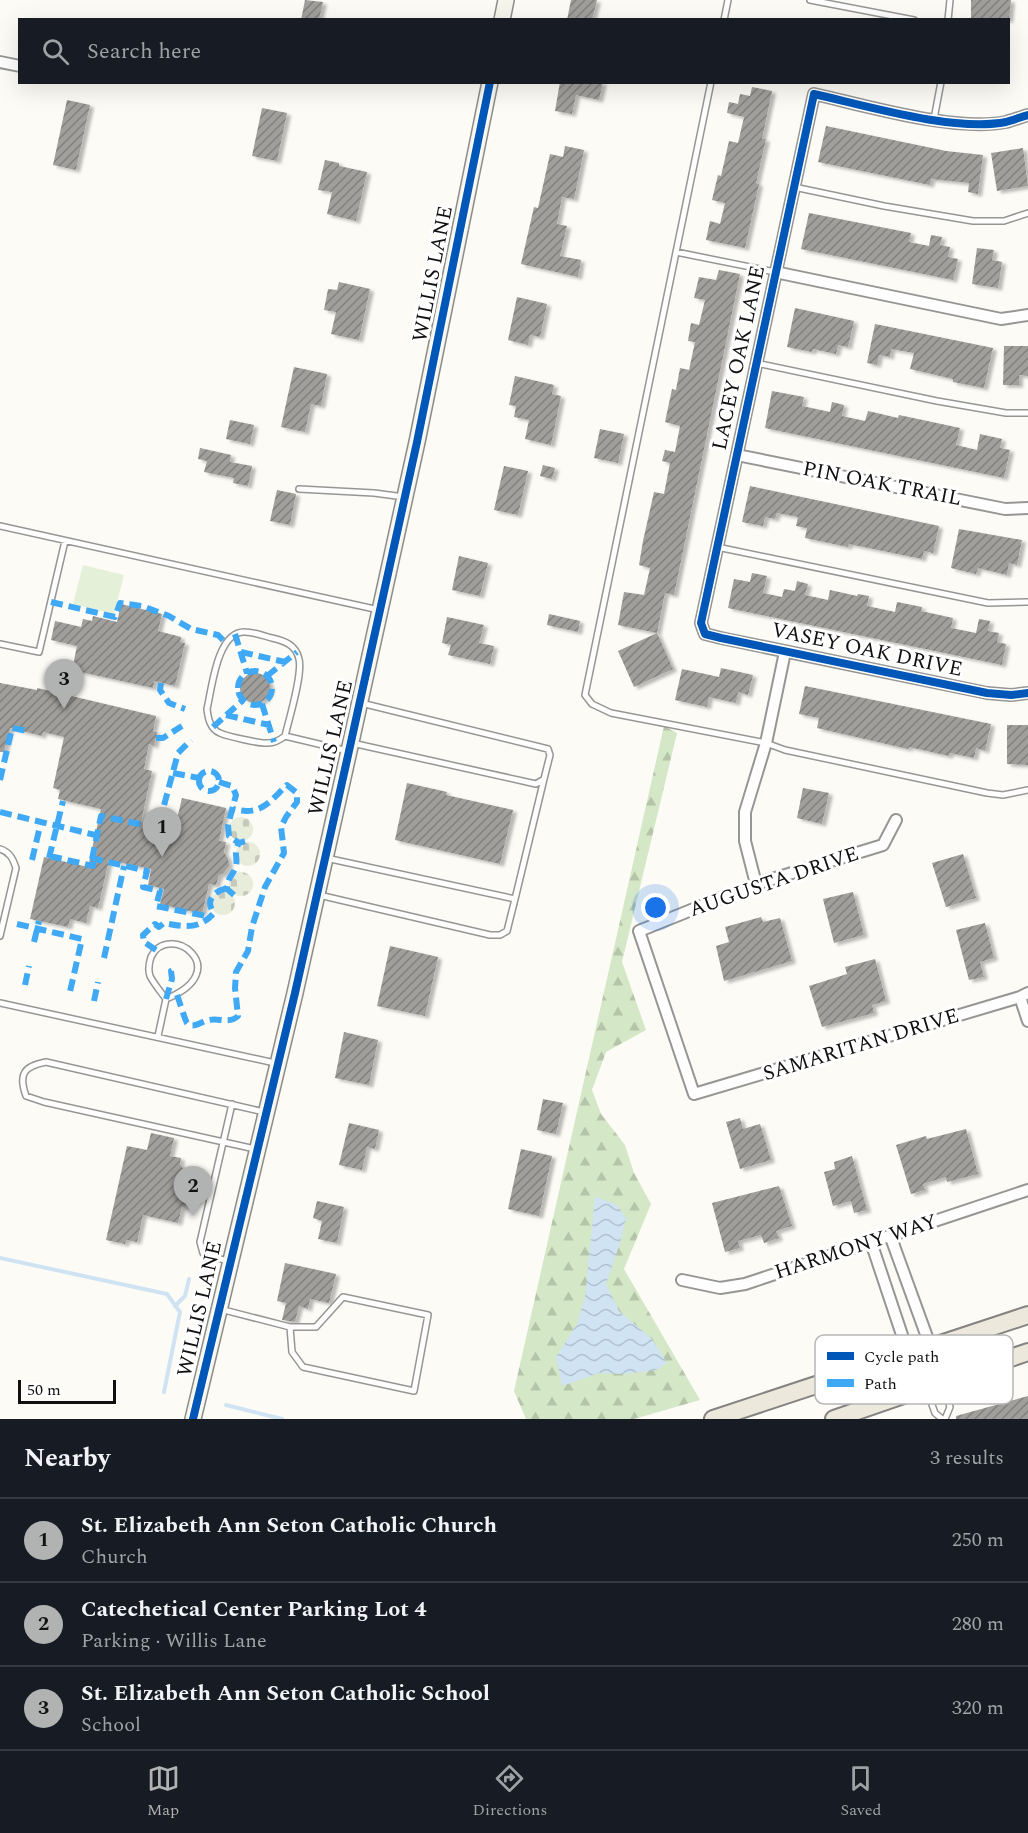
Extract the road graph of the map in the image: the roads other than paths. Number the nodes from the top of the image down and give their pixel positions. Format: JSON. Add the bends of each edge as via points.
{"nodes":[{"id":1,"x":506,"y":0,"type":"edge"},
{"id":2,"x":729,"y":0,"type":"edge"},
{"id":3,"x":810,"y":0,"type":"edge"},
{"id":4,"x":950,"y":0,"type":"edge"},
{"id":5,"x":502,"y":18,"type":"edge"},
{"id":6,"x":724,"y":18,"type":"edge"},
{"id":7,"x":904,"y":18,"type":"edge"},
{"id":8,"x":948,"y":18,"type":"edge"},
{"id":9,"x":0,"y":62,"type":"edge"},
{"id":10,"x":18,"y":66,"type":"edge"},
{"id":11,"x":490,"y":84,"type":"edge"},
{"id":12,"x":711,"y":84,"type":"edge"},
{"id":13,"x":941,"y":84,"type":"edge"},
{"id":14,"x":1028,"y":115,"type":"edge"},
{"id":15,"x":934,"y":119,"type":"junction"},
{"id":16,"x":794,"y":187,"type":"junction"},
{"id":17,"x":1028,"y":213,"type":"edge"},
{"id":18,"x":676,"y":252,"type":"junction"},
{"id":19,"x":775,"y":272,"type":"junction"},
{"id":20,"x":1028,"y":315,"type":"edge"},
{"id":21,"x":756,"y":363,"type":"junction"},
{"id":22,"x":1028,"y":413,"type":"edge"},
{"id":23,"x":737,"y":455,"type":"junction"},
{"id":24,"x":299,"y":489,"type":"dead end"},
{"id":25,"x":405,"y":498,"type":"junction"},
{"id":26,"x":1028,"y":508,"type":"edge"},
{"id":27,"x":0,"y":526,"type":"edge"},
{"id":28,"x":65,"y":541,"type":"junction"},
{"id":29,"x":717,"y":547,"type":"junction"},
{"id":30,"x":1028,"y":602,"type":"edge"},
{"id":31,"x":379,"y":610,"type":"junction"},
{"id":32,"x":702,"y":630,"type":"joint"},
{"id":33,"x":0,"y":644,"type":"edge"},
{"id":34,"x":785,"y":652,"type":"junction"},
{"id":35,"x":1028,"y":693,"type":"edge"},
{"id":36,"x":360,"y":703,"type":"junction"},
{"id":37,"x":285,"y":736,"type":"junction"},
{"id":38,"x":766,"y":743,"type":"junction"},
{"id":39,"x":350,"y":747,"type":"junction"},
{"id":40,"x":544,"y":779,"type":"junction"},
{"id":41,"x":1028,"y":790,"type":"edge"},
{"id":42,"x":896,"y":820,"type":"dead end"},
{"id":43,"x":0,"y":849,"type":"edge"},
{"id":44,"x":325,"y":857,"type":"junction"},
{"id":45,"x":756,"y":884,"type":"junction"},
{"id":46,"x":316,"y":894,"type":"junction"},
{"id":47,"x":515,"y":899,"type":"junction"},
{"id":48,"x":0,"y":933,"type":"edge"},
{"id":49,"x":1024,"y":995,"type":"edge"},
{"id":50,"x":166,"y":999,"type":"junction"},
{"id":51,"x":0,"y":1002,"type":"edge"},
{"id":52,"x":1028,"y":1021,"type":"edge"},
{"id":53,"x":158,"y":1036,"type":"junction"},
{"id":54,"x":277,"y":1064,"type":"junction"},
{"id":55,"x":694,"y":1094,"type":"joint"},
{"id":56,"x":232,"y":1104,"type":"junction"},
{"id":57,"x":266,"y":1112,"type":"junction"},
{"id":58,"x":224,"y":1142,"type":"junction"},
{"id":59,"x":257,"y":1150,"type":"junction"},
{"id":60,"x":1028,"y":1190,"type":"edge"},
{"id":61,"x":890,"y":1235,"type":"junction"},
{"id":62,"x":871,"y":1242,"type":"junction"},
{"id":63,"x":230,"y":1263,"type":"junction"},
{"id":64,"x":682,"y":1280,"type":"dead end"},
{"id":65,"x":219,"y":1309,"type":"junction"},
{"id":66,"x":1028,"y":1315,"type":"edge"},
{"id":67,"x":290,"y":1327,"type":"junction"},
{"id":68,"x":902,"y":1335,"type":"edge"},
{"id":69,"x":926,"y":1335,"type":"edge"},
{"id":70,"x":969,"y":1335,"type":"edge"},
{"id":71,"x":1028,"y":1352,"type":"edge"},
{"id":72,"x":1013,"y":1357,"type":"edge"},
{"id":73,"x":815,"y":1386,"type":"edge"},
{"id":74,"x":879,"y":1404,"type":"edge"},
{"id":75,"x":932,"y":1404,"type":"edge"},
{"id":76,"x":949,"y":1404,"type":"edge"},
{"id":77,"x":193,"y":1419,"type":"edge"},
{"id":78,"x":713,"y":1419,"type":"edge"},
{"id":79,"x":834,"y":1419,"type":"edge"},
{"id":80,"x":944,"y":1419,"type":"edge"}],
"edges":[{"from":1,"to":5,"type":"street"},
{"from":2,"to":6,"type":"lane"},
{"from":3,"to":7,"type":"lane"},
{"from":4,"to":8,"type":"lane"},
{"from":9,"to":10,"type":"street"},
{"from":11,"to":25,"type":"street","name":"WILLIS LANE"},
{"from":12,"to":18,"type":"lane"},
{"from":13,"to":15,"type":"lane"},
{"from":14,"to":15,"type":"street","via":[[983,123]]},
{"from":15,"to":16,"type":"street","name":"LACEY OAK LANE","via":[[814,94]]},
{"from":16,"to":17,"type":"lane","via":[[972,221],[1004,221]]},
{"from":16,"to":19,"type":"street","name":"LACEY OAK LANE"},
{"from":18,"to":19,"type":"lane"},
{"from":18,"to":38,"type":"lane","via":[[585,695],[592,704],[611,713]]},
{"from":19,"to":20,"type":"street","via":[[1001,319]]},
{"from":19,"to":21,"type":"street","name":"LACEY OAK LANE"},
{"from":21,"to":22,"type":"lane","via":[[937,401]]},
{"from":21,"to":23,"type":"street","name":"LACEY OAK LANE"},
{"from":23,"to":26,"type":"street","name":"PIN OAK TRAIL","via":[[1005,509]]},
{"from":23,"to":29,"type":"street","name":"LACEY OAK LANE"},
{"from":24,"to":25,"type":"lane"},
{"from":25,"to":31,"type":"street","name":"WILLIS LANE"},
{"from":27,"to":28,"type":"lane"},
{"from":28,"to":31,"type":"lane"},
{"from":28,"to":33,"type":"lane","via":[[39,652]]},
{"from":29,"to":30,"type":"lane","via":[[988,603]]},
{"from":29,"to":32,"type":"street","name":"LACEY OAK LANE"},
{"from":31,"to":36,"type":"street","name":"WILLIS LANE"},
{"from":32,"to":34,"type":"street","name":"VASEY OAK DRIVE","via":[[705,634]]},
{"from":34,"to":35,"type":"street","name":"VASEY OAK DRIVE","via":[[987,693]]},
{"from":34,"to":38,"type":"street"},
{"from":36,"to":39,"type":"street","name":"WILLIS LANE"},
{"from":36,"to":40,"type":"lane","via":[[548,749]]},
{"from":37,"to":37,"type":"lane","via":[[266,744],[220,734],[208,718],[221,650],[235,634],[245,632],[284,641],[297,651],[300,666]]},
{"from":37,"to":39,"type":"lane"},
{"from":38,"to":41,"type":"lane","via":[[987,792],[1004,795]]},
{"from":38,"to":45,"type":"street","via":[[745,812],[745,842]]},
{"from":39,"to":40,"type":"lane","via":[[536,784]]},
{"from":39,"to":44,"type":"street","name":"WILLIS LANE"},
{"from":40,"to":47,"type":"lane"},
{"from":42,"to":45,"type":"street","name":"AUGUSTA DRIVE","via":[[883,845]]},
{"from":43,"to":48,"type":"lane","via":[[13,858],[16,868]]},
{"from":44,"to":46,"type":"street","name":"WILLIS LANE"},
{"from":44,"to":47,"type":"lane"},
{"from":45,"to":55,"type":"street","name":"AUGUSTA DRIVE","via":[[639,931]]},
{"from":46,"to":47,"type":"lane","via":[[500,935],[507,931]]},
{"from":46,"to":54,"type":"street","name":"WILLIS LANE"},
{"from":49,"to":52,"type":"street"},
{"from":49,"to":55,"type":"street","name":"SAMARITAN DRIVE"},
{"from":50,"to":50,"type":"lane","via":[[181,993],[197,975],[195,956],[174,944],[159,948],[150,961],[149,974]]},
{"from":50,"to":53,"type":"lane"},
{"from":51,"to":53,"type":"lane"},
{"from":53,"to":54,"type":"lane"},
{"from":54,"to":57,"type":"street","name":"WILLIS LANE"},
{"from":56,"to":57,"type":"lane"},
{"from":56,"to":58,"type":"lane"},
{"from":56,"to":58,"type":"lane","via":[[46,1062],[31,1064],[22,1084],[26,1096],[44,1102]]},
{"from":57,"to":59,"type":"street","name":"WILLIS LANE"},
{"from":58,"to":59,"type":"lane"},
{"from":58,"to":63,"type":"lane","via":[[200,1242],[203,1253]]},
{"from":59,"to":63,"type":"street","name":"WILLIS LANE"},
{"from":60,"to":61,"type":"street","name":"HARMONY WAY"},
{"from":61,"to":62,"type":"street","name":"HARMONY WAY"},
{"from":61,"to":69,"type":"street"},
{"from":62,"to":64,"type":"street","name":"HARMONY WAY","via":[[745,1284],[720,1288]]},
{"from":62,"to":68,"type":"street"},
{"from":63,"to":65,"type":"street","name":"WILLIS LANE"},
{"from":65,"to":67,"type":"lane"},
{"from":65,"to":77,"type":"street","name":"WILLIS LANE"},
{"from":66,"to":70,"type":"main road"},
{"from":67,"to":67,"type":"lane","via":[[292,1352],[303,1367],[414,1391],[428,1315],[343,1297],[316,1327]]},
{"from":71,"to":72,"type":"main road"},
{"from":73,"to":78,"type":"main road"},
{"from":74,"to":79,"type":"main road"},
{"from":75,"to":80,"type":"lane","via":[[935,1413]]},
{"from":76,"to":80,"type":"lane"}]}
